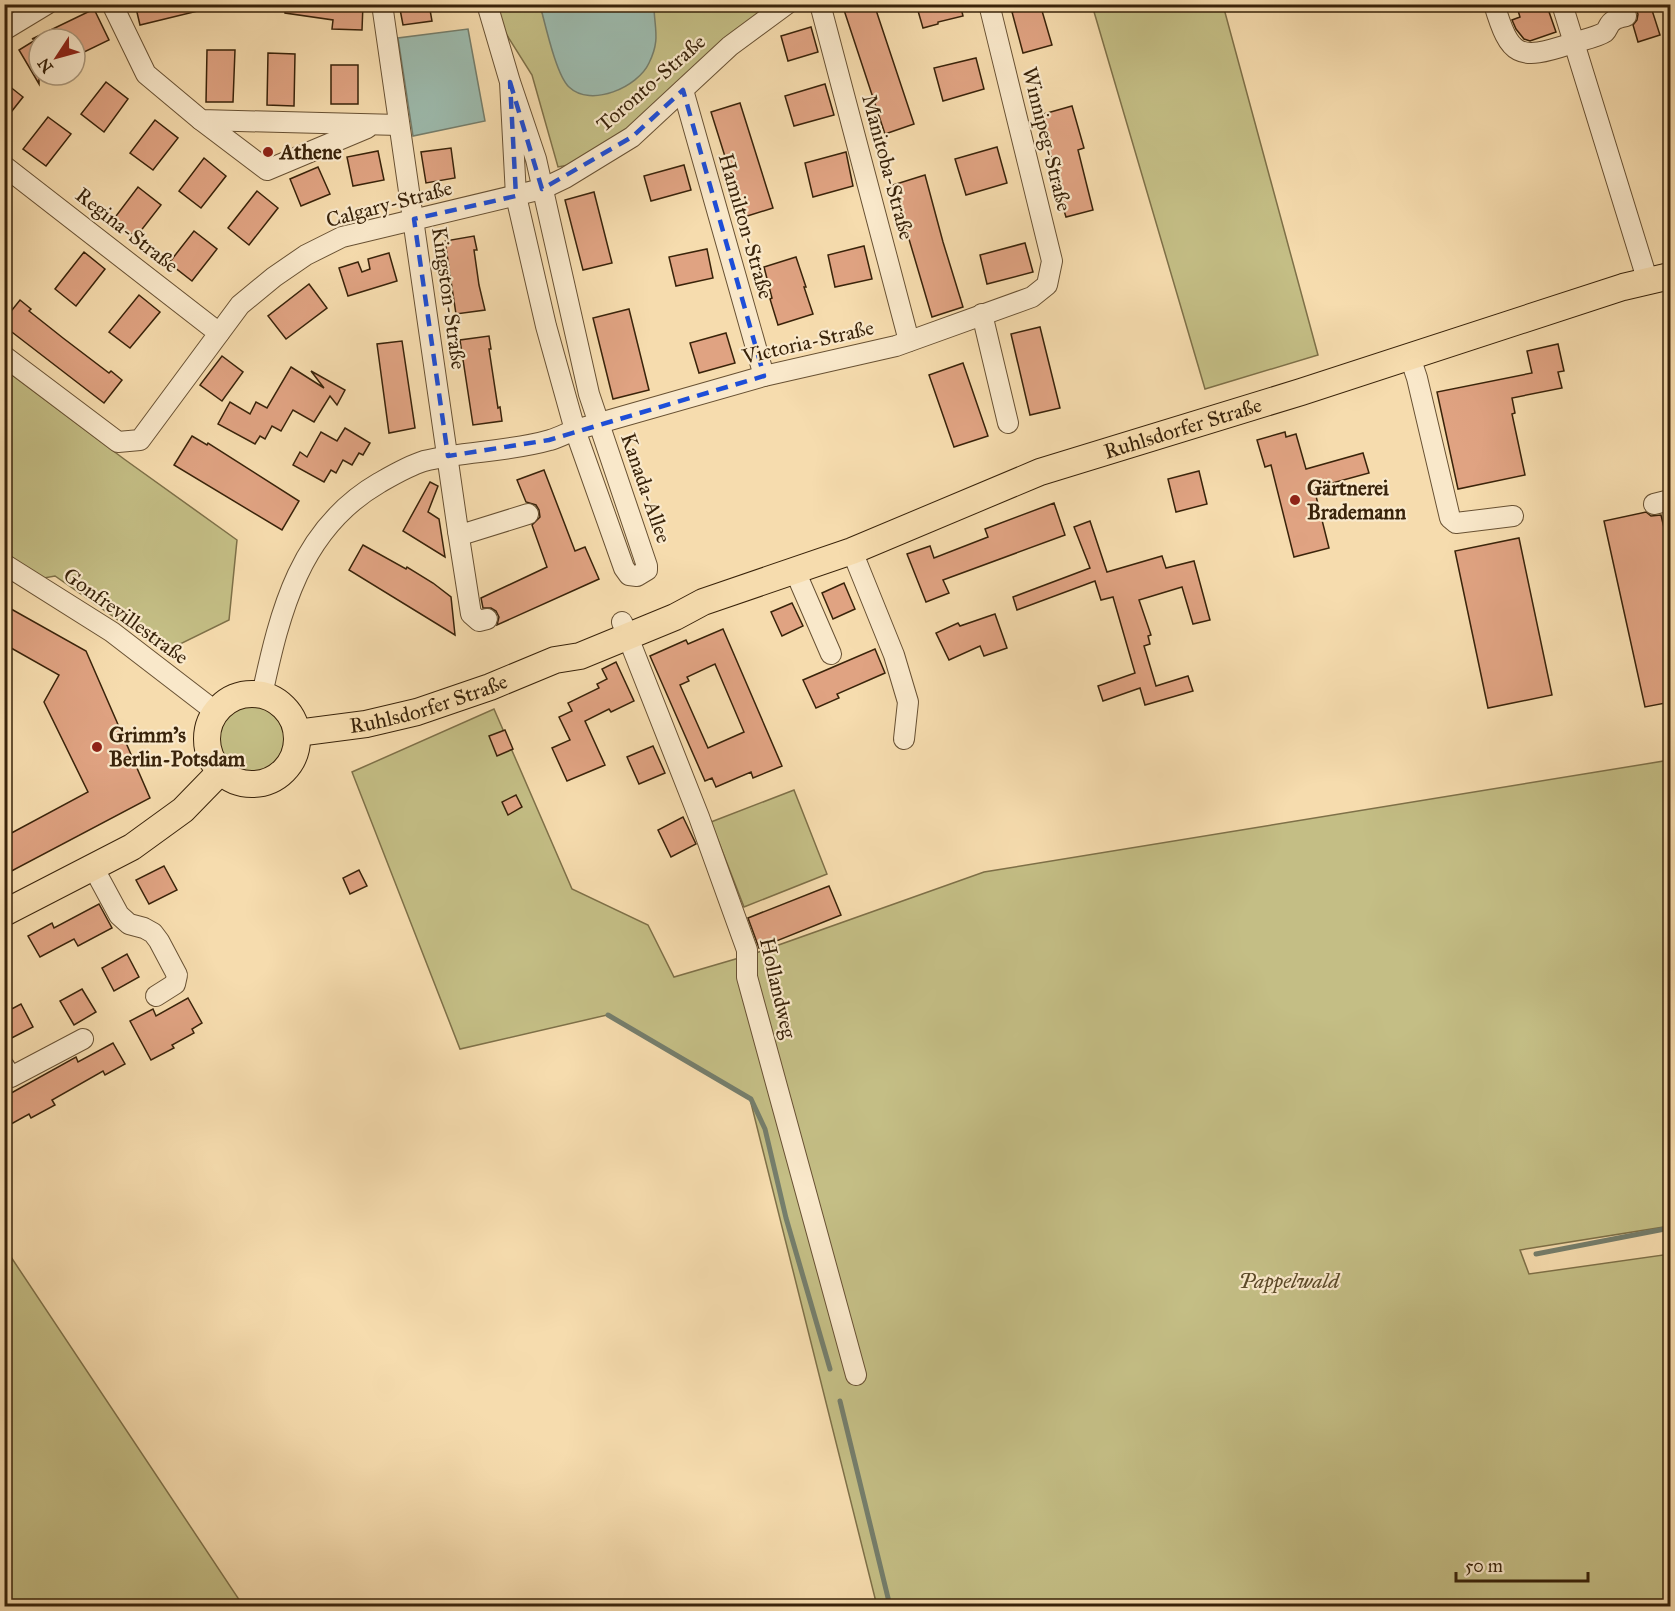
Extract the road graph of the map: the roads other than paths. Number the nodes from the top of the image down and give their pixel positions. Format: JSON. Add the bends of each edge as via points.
{"nodes":[{"id":1,"x":47,"y":4,"type":"edge"},
{"id":2,"x":112,"y":4,"type":"edge"},
{"id":3,"x":382,"y":4,"type":"edge"},
{"id":4,"x":487,"y":4,"type":"edge"},
{"id":5,"x":787,"y":4,"type":"edge"},
{"id":6,"x":820,"y":4,"type":"edge"},
{"id":7,"x":989,"y":4,"type":"edge"},
{"id":8,"x":1494,"y":4,"type":"edge"},
{"id":9,"x":1562,"y":4,"type":"edge"},
{"id":10,"x":1626,"y":16,"type":"dead end"},
{"id":11,"x":4,"y":30,"type":"edge"},
{"id":12,"x":1574,"y":42,"type":"junction"},
{"id":13,"x":510,"y":82,"type":"junction"},
{"id":14,"x":683,"y":90,"type":"junction"},
{"id":15,"x":201,"y":120,"type":"junction"},
{"id":16,"x":372,"y":125,"type":"junction"},
{"id":17,"x":399,"y":125,"type":"junction"},
{"id":18,"x":4,"y":165,"type":"edge"},
{"id":19,"x":542,"y":189,"type":"junction"},
{"id":20,"x":516,"y":196,"type":"junction"},
{"id":21,"x":414,"y":219,"type":"junction"},
{"id":22,"x":1659,"y":279,"type":"edge"},
{"id":23,"x":1047,"y":285,"type":"joint"},
{"id":24,"x":982,"y":314,"type":"junction"},
{"id":25,"x":219,"y":333,"type":"junction"},
{"id":26,"x":909,"y":341,"type":"junction"},
{"id":27,"x":4,"y":356,"type":"edge"},
{"id":28,"x":1410,"y":357,"type":"junction"},
{"id":29,"x":764,"y":376,"type":"junction"},
{"id":30,"x":1008,"y":423,"type":"dead end"},
{"id":31,"x":598,"y":424,"type":"junction"},
{"id":32,"x":575,"y":430,"type":"junction"},
{"id":33,"x":448,"y":456,"type":"junction"},
{"id":34,"x":528,"y":514,"type":"dead end"},
{"id":35,"x":1513,"y":516,"type":"dead end"},
{"id":36,"x":458,"y":531,"type":"junction"},
{"id":37,"x":852,"y":551,"type":"junction"},
{"id":38,"x":4,"y":564,"type":"edge"},
{"id":39,"x":795,"y":571,"type":"junction"},
{"id":40,"x":487,"y":620,"type":"dead end"},
{"id":41,"x":624,"y":629,"type":"junction"},
{"id":42,"x":831,"y":654,"type":"dead end"},
{"id":43,"x":262,"y":695,"type":"junction"},
{"id":44,"x":216,"y":712,"type":"junction"},
{"id":45,"x":297,"y":733,"type":"junction"},
{"id":46,"x":904,"y":739,"type":"dead end"},
{"id":47,"x":221,"y":771,"type":"junction"},
{"id":48,"x":93,"y":867,"type":"junction"},
{"id":49,"x":4,"y":913,"type":"edge"},
{"id":50,"x":156,"y":996,"type":"dead end"},
{"id":51,"x":83,"y":1039,"type":"dead end"},
{"id":52,"x":4,"y":1066,"type":"edge"},
{"id":53,"x":856,"y":1375,"type":"dead end"}],
"edges":[{"from":1,"to":11,"type":"street"},
{"from":2,"to":15,"type":"street","via":[[146,74]]},
{"from":3,"to":17,"type":"street","name":"Kingston-Straße"},
{"from":4,"to":13,"type":"street","name":"Kanada-Allee"},
{"from":5,"to":14,"type":"street","name":"Toronto-Straße","via":[[730,46]]},
{"from":6,"to":26,"type":"street","name":"Manitoba-Straße"},
{"from":7,"to":23,"type":"street","name":"Winnipeg-Straße","via":[[1053,261]]},
{"from":8,"to":12,"type":"street","via":[[1503,33],[1518,51],[1542,53]]},
{"from":9,"to":12,"type":"street"},
{"from":10,"to":12,"type":"street","via":[[1612,21],[1605,32]]},
{"from":12,"to":22,"type":"street"},
{"from":13,"to":19,"type":"street","name":"Kanada-Allee"},
{"from":13,"to":20,"type":"street","name":"Kanada-Allee"},
{"from":14,"to":19,"type":"street","name":"Toronto-Straße","via":[[632,137]]},
{"from":14,"to":29,"type":"street","name":"Hamilton-Straße"},
{"from":15,"to":16,"type":"street"},
{"from":15,"to":16,"type":"street","via":[[267,170]]},
{"from":16,"to":17,"type":"street"},
{"from":17,"to":21,"type":"street","name":"Kingston-Straße"},
{"from":18,"to":25,"type":"street","name":"Regina-Straße"},
{"from":19,"to":20,"type":"street","name":"Calgary-Straße"},
{"from":19,"to":31,"type":"street","name":"Kanada-Allee"},
{"from":20,"to":21,"type":"street","name":"Calgary-Straße"},
{"from":20,"to":32,"type":"street","name":"Kanada-Allee"},
{"from":21,"to":25,"type":"street","name":"Calgary-Straße","via":[[342,237],[306,255],[240,305]]},
{"from":21,"to":33,"type":"street","name":"Kingston-Straße"},
{"from":22,"to":28,"type":"main road","name":"Ruhlsdorfer Straße","via":[[1623,287]]},
{"from":23,"to":24,"type":"street","name":"Victoria-Straße","via":[[1032,297]]},
{"from":24,"to":26,"type":"street","name":"Victoria-Straße"},
{"from":24,"to":30,"type":"street"},
{"from":25,"to":27,"type":"street","name":"Calgary-Straße","via":[[140,440],[118,442]]},
{"from":26,"to":29,"type":"street","name":"Victoria-Straße"},
{"from":28,"to":35,"type":"street","via":[[1450,518],[1456,523]]},
{"from":28,"to":37,"type":"main road","name":"Ruhlsdorfer Straße","via":[[1040,472]]},
{"from":29,"to":31,"type":"street","name":"Victoria-Straße"},
{"from":31,"to":32,"type":"street","name":"Victoria-Straße"},
{"from":31,"to":32,"type":"street","name":"Kanada-Allee","via":[[647,566],[637,576],[629,575],[624,568]]},
{"from":32,"to":33,"type":"street","name":"Victoria-Straße","via":[[549,440]]},
{"from":33,"to":36,"type":"street","name":"Kingston-Straße"},
{"from":33,"to":43,"type":"street","name":"Victoria-Straße","via":[[413,465],[370,488],[350,503],[315,541],[282,615]]},
{"from":34,"to":36,"type":"street","via":[[467,533]]},
{"from":36,"to":40,"type":"street","name":"Kingston-Straße","via":[[471,614],[479,621]]},
{"from":37,"to":39,"type":"main road","name":"Ruhlsdorfer Straße"},
{"from":37,"to":46,"type":"street","via":[[894,655],[908,702]]},
{"from":38,"to":44,"type":"street","name":"Gonfrevillestraße","via":[[112,632]]},
{"from":39,"to":41,"type":"main road","name":"Ruhlsdorfer Straße","via":[[703,602],[675,617]]},
{"from":39,"to":42,"type":"street"},
{"from":41,"to":45,"type":"main road","name":"Ruhlsdorfer Straße","via":[[580,656],[555,660],[417,712],[366,724]]},
{"from":41,"to":53,"type":"street","name":"Hollandweg","via":[[747,951],[747,977]]},
{"from":43,"to":44,"type":"main road","via":[[236,697]]},
{"from":43,"to":45,"type":"main road","via":[[286,709]]},
{"from":44,"to":47,"type":"main road","via":[[209,724],[208,749]]},
{"from":45,"to":47,"type":"main road","via":[[291,762],[277,777],[248,784]]},
{"from":47,"to":48,"type":"main road","via":[[174,817],[132,848]]},
{"from":48,"to":49,"type":"main road"},
{"from":48,"to":50,"type":"street","via":[[119,915],[129,924],[153,933],[177,975],[175,984]]},
{"from":51,"to":52,"type":"street","via":[[11,1077]]}]}
